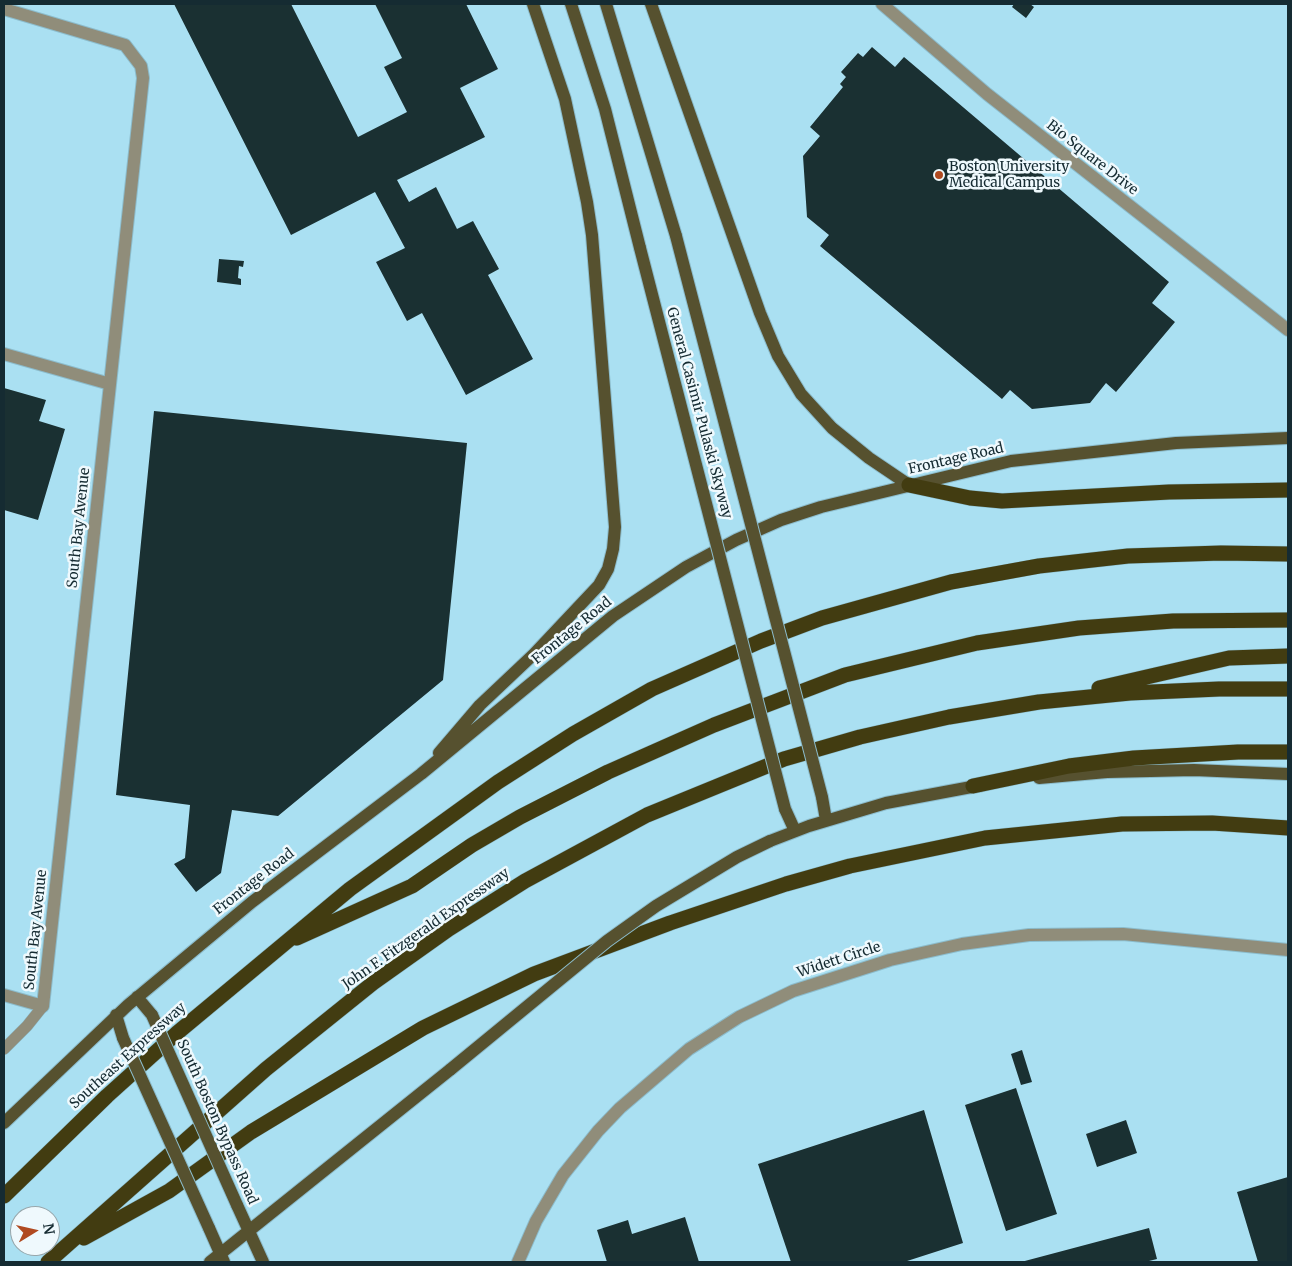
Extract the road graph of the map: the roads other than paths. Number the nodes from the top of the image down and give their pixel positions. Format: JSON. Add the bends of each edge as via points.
{"nodes":[{"id":1,"x":533,"y":4,"type":"edge"},
{"id":2,"x":571,"y":4,"type":"edge"},
{"id":3,"x":606,"y":4,"type":"edge"},
{"id":4,"x":651,"y":4,"type":"edge"},
{"id":5,"x":882,"y":4,"type":"edge"},
{"id":6,"x":4,"y":9,"type":"edge"},
{"id":7,"x":1288,"y":330,"type":"edge"},
{"id":8,"x":4,"y":354,"type":"edge"},
{"id":9,"x":110,"y":384,"type":"junction"},
{"id":10,"x":1288,"y":438,"type":"edge"},
{"id":11,"x":910,"y":485,"type":"junction"},
{"id":12,"x":1288,"y":490,"type":"edge"},
{"id":13,"x":1288,"y":554,"type":"edge"},
{"id":14,"x":1288,"y":620,"type":"edge"},
{"id":15,"x":1288,"y":656,"type":"edge"},
{"id":16,"x":1288,"y":689,"type":"edge"},
{"id":17,"x":1039,"y":702,"type":"junction"},
{"id":18,"x":1288,"y":752,"type":"edge"},
{"id":19,"x":421,"y":774,"type":"junction"},
{"id":20,"x":1288,"y":774,"type":"edge"},
{"id":21,"x":973,"y":786,"type":"junction"},
{"id":22,"x":826,"y":820,"type":"junction"},
{"id":23,"x":1288,"y":828,"type":"edge"},
{"id":24,"x":795,"y":830,"type":"junction"},
{"id":25,"x":278,"y":946,"type":"junction"},
{"id":26,"x":1288,"y":950,"type":"edge"},
{"id":27,"x":4,"y":995,"type":"edge"},
{"id":28,"x":137,"y":997,"type":"junction"},
{"id":29,"x":43,"y":1006,"type":"junction"},
{"id":30,"x":116,"y":1015,"type":"junction"},
{"id":31,"x":4,"y":1049,"type":"edge"},
{"id":32,"x":4,"y":1123,"type":"edge"},
{"id":33,"x":4,"y":1196,"type":"edge"},
{"id":34,"x":249,"y":1230,"type":"junction"},
{"id":35,"x":60,"y":1250,"type":"joint"},
{"id":36,"x":222,"y":1258,"type":"edge"},
{"id":37,"x":210,"y":1262,"type":"edge"},
{"id":38,"x":263,"y":1262,"type":"edge"},
{"id":39,"x":518,"y":1262,"type":"edge"}],
"edges":[{"from":1,"to":19,"type":"main road","via":[[565,99],[590,218],[615,527],[613,549],[608,569],[599,585],[480,705]]},
{"from":2,"to":24,"type":"main road","name":"General Casimir Pulaski Skyway","bridge":true,"via":[[605,109],[785,808]]},
{"from":3,"to":22,"type":"main road","name":"General Casimir Pulaski Skyway","bridge":true,"via":[[676,236]]},
{"from":4,"to":11,"type":"main road","via":[[778,356],[801,394],[832,428]]},
{"from":5,"to":7,"type":"street","name":"Bio Square Drive","via":[[987,94]]},
{"from":6,"to":9,"type":"street","name":"South Bay Avenue","via":[[125,45],[141,66],[143,78]]},
{"from":8,"to":9,"type":"street"},
{"from":9,"to":29,"type":"street","name":"South Bay Avenue"},
{"from":10,"to":11,"type":"main road","name":"Frontage Road","via":[[1176,443],[1041,457],[981,467]]},
{"from":11,"to":12,"type":"highway","via":[[970,498],[1009,501],[1169,492]]},
{"from":11,"to":19,"type":"main road","name":"Frontage Road","via":[[781,520],[686,567],[594,631]]},
{"from":13,"to":25,"type":"highway","via":[[1128,556],[1003,572],[900,595],[822,618],[761,641],[652,689],[537,757],[422,834]]},
{"from":14,"to":25,"type":"highway","via":[[1173,620],[1050,631],[953,648],[845,675],[714,725],[608,772],[520,817],[412,886]]},
{"from":15,"to":17,"type":"highway","via":[[1229,658]]},
{"from":16,"to":17,"type":"highway","name":"John F. Fitzgerald Expressway","via":[[1175,691]]},
{"from":17,"to":35,"type":"highway","name":"John F. Fitzgerald Expressway","via":[[906,726],[784,759],[655,811],[558,862],[449,929],[337,1010]]},
{"from":18,"to":21,"type":"highway","via":[[1134,758],[1069,766]]},
{"from":19,"to":28,"type":"main road","name":"Frontage Road","via":[[252,902]]},
{"from":20,"to":21,"type":"main road","via":[[1194,770],[1107,772]]},
{"from":21,"to":22,"type":"main road","via":[[886,803]]},
{"from":22,"to":24,"type":"main road"},
{"from":23,"to":35,"type":"highway","via":[[1212,823],[1122,824],[985,838],[850,866],[670,923],[534,974],[423,1028],[251,1132],[169,1190]]},
{"from":24,"to":34,"type":"main road","bridge":true,"via":[[683,888],[633,922]]},
{"from":25,"to":33,"type":"highway","name":"Southeast Expressway","via":[[107,1096]]},
{"from":26,"to":39,"type":"street","name":"Widett Circle","via":[[1123,934],[1029,935],[962,944],[890,960],[793,991],[739,1016],[689,1049],[614,1114],[563,1175],[540,1214]]},
{"from":27,"to":29,"type":"street"},
{"from":28,"to":30,"type":"main road","name":"Frontage Road"},
{"from":28,"to":34,"type":"main road","name":"South Boston Bypass Road","bridge":true,"via":[[152,1015]]},
{"from":29,"to":31,"type":"lane"},
{"from":30,"to":32,"type":"main road","name":"Frontage Road"},
{"from":30,"to":36,"type":"main road","bridge":true,"via":[[123,1038]]},
{"from":34,"to":36,"type":"main road"},
{"from":34,"to":38,"type":"main road","name":"South Boston Bypass Road"},
{"from":36,"to":37,"type":"main road"}]}
